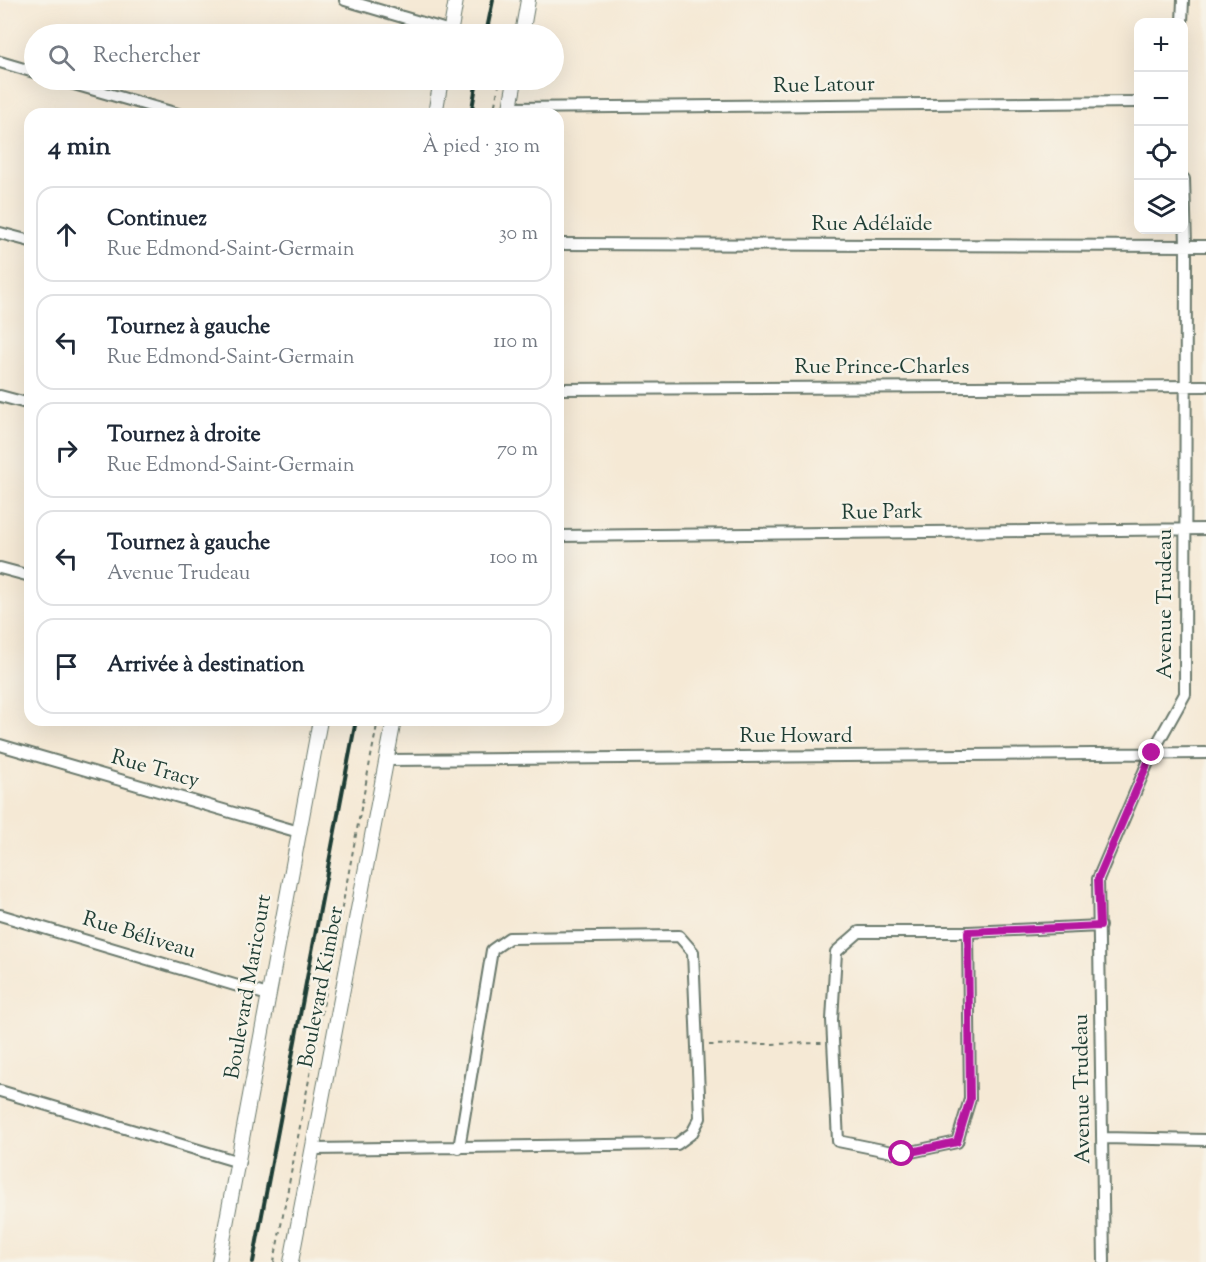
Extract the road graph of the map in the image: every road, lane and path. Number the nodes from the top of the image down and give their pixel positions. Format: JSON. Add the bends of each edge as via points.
{"nodes":[{"id":1,"x":345,"y":0,"type":"edge"},
{"id":2,"x":456,"y":0,"type":"edge"},
{"id":3,"x":528,"y":0,"type":"edge"},
{"id":4,"x":1183,"y":0,"type":"edge"},
{"id":5,"x":1182,"y":18,"type":"edge"},
{"id":6,"x":421,"y":24,"type":"edge"},
{"id":7,"x":452,"y":24,"type":"edge"},
{"id":8,"x":524,"y":24,"type":"edge"},
{"id":9,"x":0,"y":62,"type":"edge"},
{"id":10,"x":24,"y":69,"type":"edge"},
{"id":11,"x":95,"y":90,"type":"edge"},
{"id":12,"x":439,"y":90,"type":"edge"},
{"id":13,"x":498,"y":90,"type":"edge"},
{"id":14,"x":513,"y":90,"type":"edge"},
{"id":15,"x":1134,"y":102,"type":"edge"},
{"id":16,"x":157,"y":108,"type":"edge"},
{"id":17,"x":436,"y":108,"type":"edge"},
{"id":18,"x":494,"y":108,"type":"edge"},
{"id":19,"x":510,"y":108,"type":"edge"},
{"id":20,"x":564,"y":110,"type":"edge"},
{"id":21,"x":1184,"y":180,"type":"edge"},
{"id":22,"x":0,"y":233,"type":"edge"},
{"id":23,"x":24,"y":240,"type":"edge"},
{"id":24,"x":564,"y":244,"type":"edge"},
{"id":25,"x":1186,"y":245,"type":"junction"},
{"id":26,"x":1206,"y":246,"type":"edge"},
{"id":27,"x":1185,"y":386,"type":"junction"},
{"id":28,"x":1206,"y":386,"type":"edge"},
{"id":29,"x":564,"y":390,"type":"edge"},
{"id":30,"x":0,"y":396,"type":"edge"},
{"id":31,"x":24,"y":402,"type":"edge"},
{"id":32,"x":1186,"y":528,"type":"junction"},
{"id":33,"x":1206,"y":529,"type":"edge"},
{"id":34,"x":564,"y":536,"type":"edge"},
{"id":35,"x":0,"y":568,"type":"edge"},
{"id":36,"x":24,"y":574,"type":"edge"},
{"id":37,"x":319,"y":726,"type":"edge"},
{"id":38,"x":377,"y":726,"type":"edge"},
{"id":39,"x":393,"y":726,"type":"edge"},
{"id":40,"x":0,"y":745,"type":"edge"},
{"id":41,"x":1152,"y":753,"type":"junction"},
{"id":42,"x":1206,"y":753,"type":"edge"},
{"id":43,"x":386,"y":760,"type":"junction"},
{"id":44,"x":298,"y":832,"type":"junction"},
{"id":45,"x":0,"y":915,"type":"edge"},
{"id":46,"x":1100,"y":926,"type":"junction"},
{"id":47,"x":968,"y":932,"type":"junction"},
{"id":48,"x":268,"y":995,"type":"junction"},
{"id":49,"x":833,"y":1043,"type":"junction"},
{"id":50,"x":697,"y":1046,"type":"junction"},
{"id":51,"x":0,"y":1091,"type":"edge"},
{"id":52,"x":1103,"y":1138,"type":"junction"},
{"id":53,"x":1206,"y":1140,"type":"edge"},
{"id":54,"x":459,"y":1148,"type":"junction"},
{"id":55,"x":313,"y":1149,"type":"junction"},
{"id":56,"x":238,"y":1162,"type":"junction"},
{"id":57,"x":219,"y":1262,"type":"edge"},
{"id":58,"x":274,"y":1262,"type":"edge"},
{"id":59,"x":291,"y":1262,"type":"edge"},
{"id":60,"x":1104,"y":1262,"type":"edge"}],
"edges":[{"from":1,"to":6,"type":"street"},
{"from":2,"to":7,"type":"street"},
{"from":3,"to":8,"type":"street"},
{"from":4,"to":5,"type":"street"},
{"from":9,"to":10,"type":"street"},
{"from":11,"to":16,"type":"street"},
{"from":12,"to":17,"type":"street"},
{"from":13,"to":18,"type":"path"},
{"from":14,"to":19,"type":"street"},
{"from":15,"to":20,"type":"street","name":"Rue Latour"},
{"from":21,"to":25,"type":"street","name":"Avenue Trudeau"},
{"from":22,"to":23,"type":"street"},
{"from":24,"to":25,"type":"street","name":"Rue Adélaïde"},
{"from":25,"to":26,"type":"street","name":"Rue Adélaïde"},
{"from":25,"to":27,"type":"street","name":"Avenue Trudeau"},
{"from":27,"to":28,"type":"street","name":"Rue Prince-Charles"},
{"from":27,"to":29,"type":"street","name":"Rue Prince-Charles"},
{"from":27,"to":32,"type":"street","name":"Avenue Trudeau"},
{"from":30,"to":31,"type":"street"},
{"from":32,"to":33,"type":"street","name":"Rue Park"},
{"from":32,"to":34,"type":"street","name":"Rue Park"},
{"from":32,"to":41,"type":"street","name":"Avenue Trudeau","via":[[1185,694]]},
{"from":35,"to":36,"type":"street"},
{"from":37,"to":44,"type":"street","name":"Boulevard Maricourt"},
{"from":38,"to":58,"type":"path"},
{"from":39,"to":43,"type":"street","name":"Boulevard Kimber"},
{"from":40,"to":44,"type":"street","name":"Rue Tracy"},
{"from":41,"to":42,"type":"street","name":"Rue Howard"},
{"from":41,"to":43,"type":"street","name":"Rue Howard"},
{"from":41,"to":46,"type":"street","name":"Avenue Trudeau","via":[[1098,879]]},
{"from":43,"to":55,"type":"street","name":"Boulevard Kimber"},
{"from":44,"to":48,"type":"street","name":"Boulevard Maricourt"},
{"from":45,"to":48,"type":"street","name":"Rue Béliveau"},
{"from":46,"to":47,"type":"street"},
{"from":46,"to":52,"type":"street","name":"Avenue Trudeau"},
{"from":47,"to":49,"type":"street","via":[[859,932],[836,952]]},
{"from":47,"to":49,"type":"street","via":[[970,1099],[957,1142],[902,1154],[838,1141]]},
{"from":48,"to":56,"type":"street","name":"Boulevard Maricourt"},
{"from":49,"to":50,"type":"path"},
{"from":50,"to":54,"type":"street","via":[[700,1118],[692,1133],[677,1144]]},
{"from":50,"to":54,"type":"street","via":[[693,952],[679,936],[509,938],[492,950]]},
{"from":51,"to":56,"type":"street"},
{"from":52,"to":53,"type":"street"},
{"from":52,"to":60,"type":"street","name":"Avenue Trudeau"},
{"from":54,"to":55,"type":"street"},
{"from":55,"to":59,"type":"street","name":"Boulevard Kimber"},
{"from":56,"to":57,"type":"street","name":"Boulevard Maricourt"}]}
